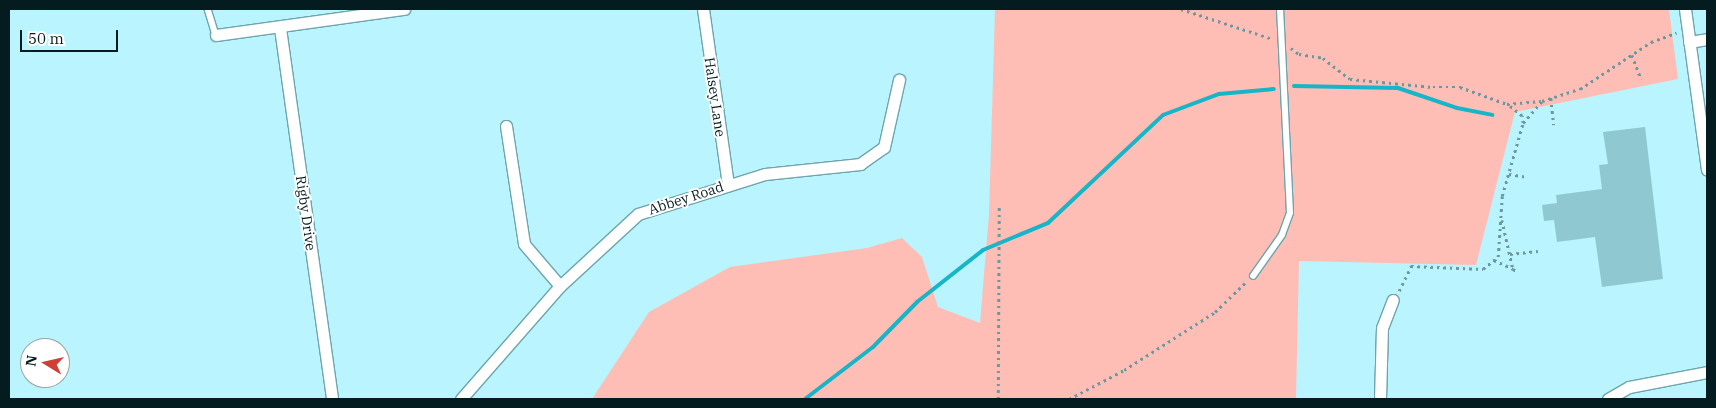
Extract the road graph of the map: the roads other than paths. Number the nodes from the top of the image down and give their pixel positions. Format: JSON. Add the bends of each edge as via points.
{"nodes":[{"id":1,"x":208,"y":9,"type":"edge"},
{"id":2,"x":404,"y":9,"type":"edge"},
{"id":3,"x":703,"y":9,"type":"edge"},
{"id":4,"x":1280,"y":9,"type":"edge"},
{"id":5,"x":1685,"y":9,"type":"edge"},
{"id":6,"x":280,"y":28,"type":"junction"},
{"id":7,"x":216,"y":35,"type":"joint"},
{"id":8,"x":1707,"y":39,"type":"edge"},
{"id":9,"x":1689,"y":42,"type":"junction"},
{"id":10,"x":899,"y":80,"type":"dead end"},
{"id":11,"x":506,"y":126,"type":"dead end"},
{"id":12,"x":1707,"y":169,"type":"edge"},
{"id":13,"x":728,"y":184,"type":"junction"},
{"id":14,"x":1253,"y":276,"type":"road end"},
{"id":15,"x":560,"y":286,"type":"junction"},
{"id":16,"x":1393,"y":300,"type":"road end"},
{"id":17,"x":1707,"y":372,"type":"edge"},
{"id":18,"x":332,"y":399,"type":"edge"},
{"id":19,"x":460,"y":399,"type":"edge"},
{"id":20,"x":1380,"y":399,"type":"edge"},
{"id":21,"x":1608,"y":399,"type":"edge"}],
"edges":[{"from":1,"to":7,"type":"lane"},
{"from":2,"to":6,"type":"street"},
{"from":3,"to":13,"type":"street","name":"Halsey Lane"},
{"from":4,"to":14,"type":"lane","via":[[1290,213],[1282,235]]},
{"from":5,"to":9,"type":"street"},
{"from":6,"to":7,"type":"street"},
{"from":6,"to":18,"type":"street","name":"Rigby Drive"},
{"from":8,"to":9,"type":"street"},
{"from":9,"to":12,"type":"street"},
{"from":10,"to":13,"type":"street","name":"Abbey Road","via":[[884,147],[860,164],[765,174]]},
{"from":11,"to":15,"type":"street","via":[[524,244]]},
{"from":13,"to":15,"type":"street","name":"Abbey Road","via":[[638,214]]},
{"from":15,"to":19,"type":"street","name":"Abbey Road"},
{"from":16,"to":20,"type":"street","via":[[1382,328]]},
{"from":17,"to":21,"type":"street","via":[[1629,387]]}]}
